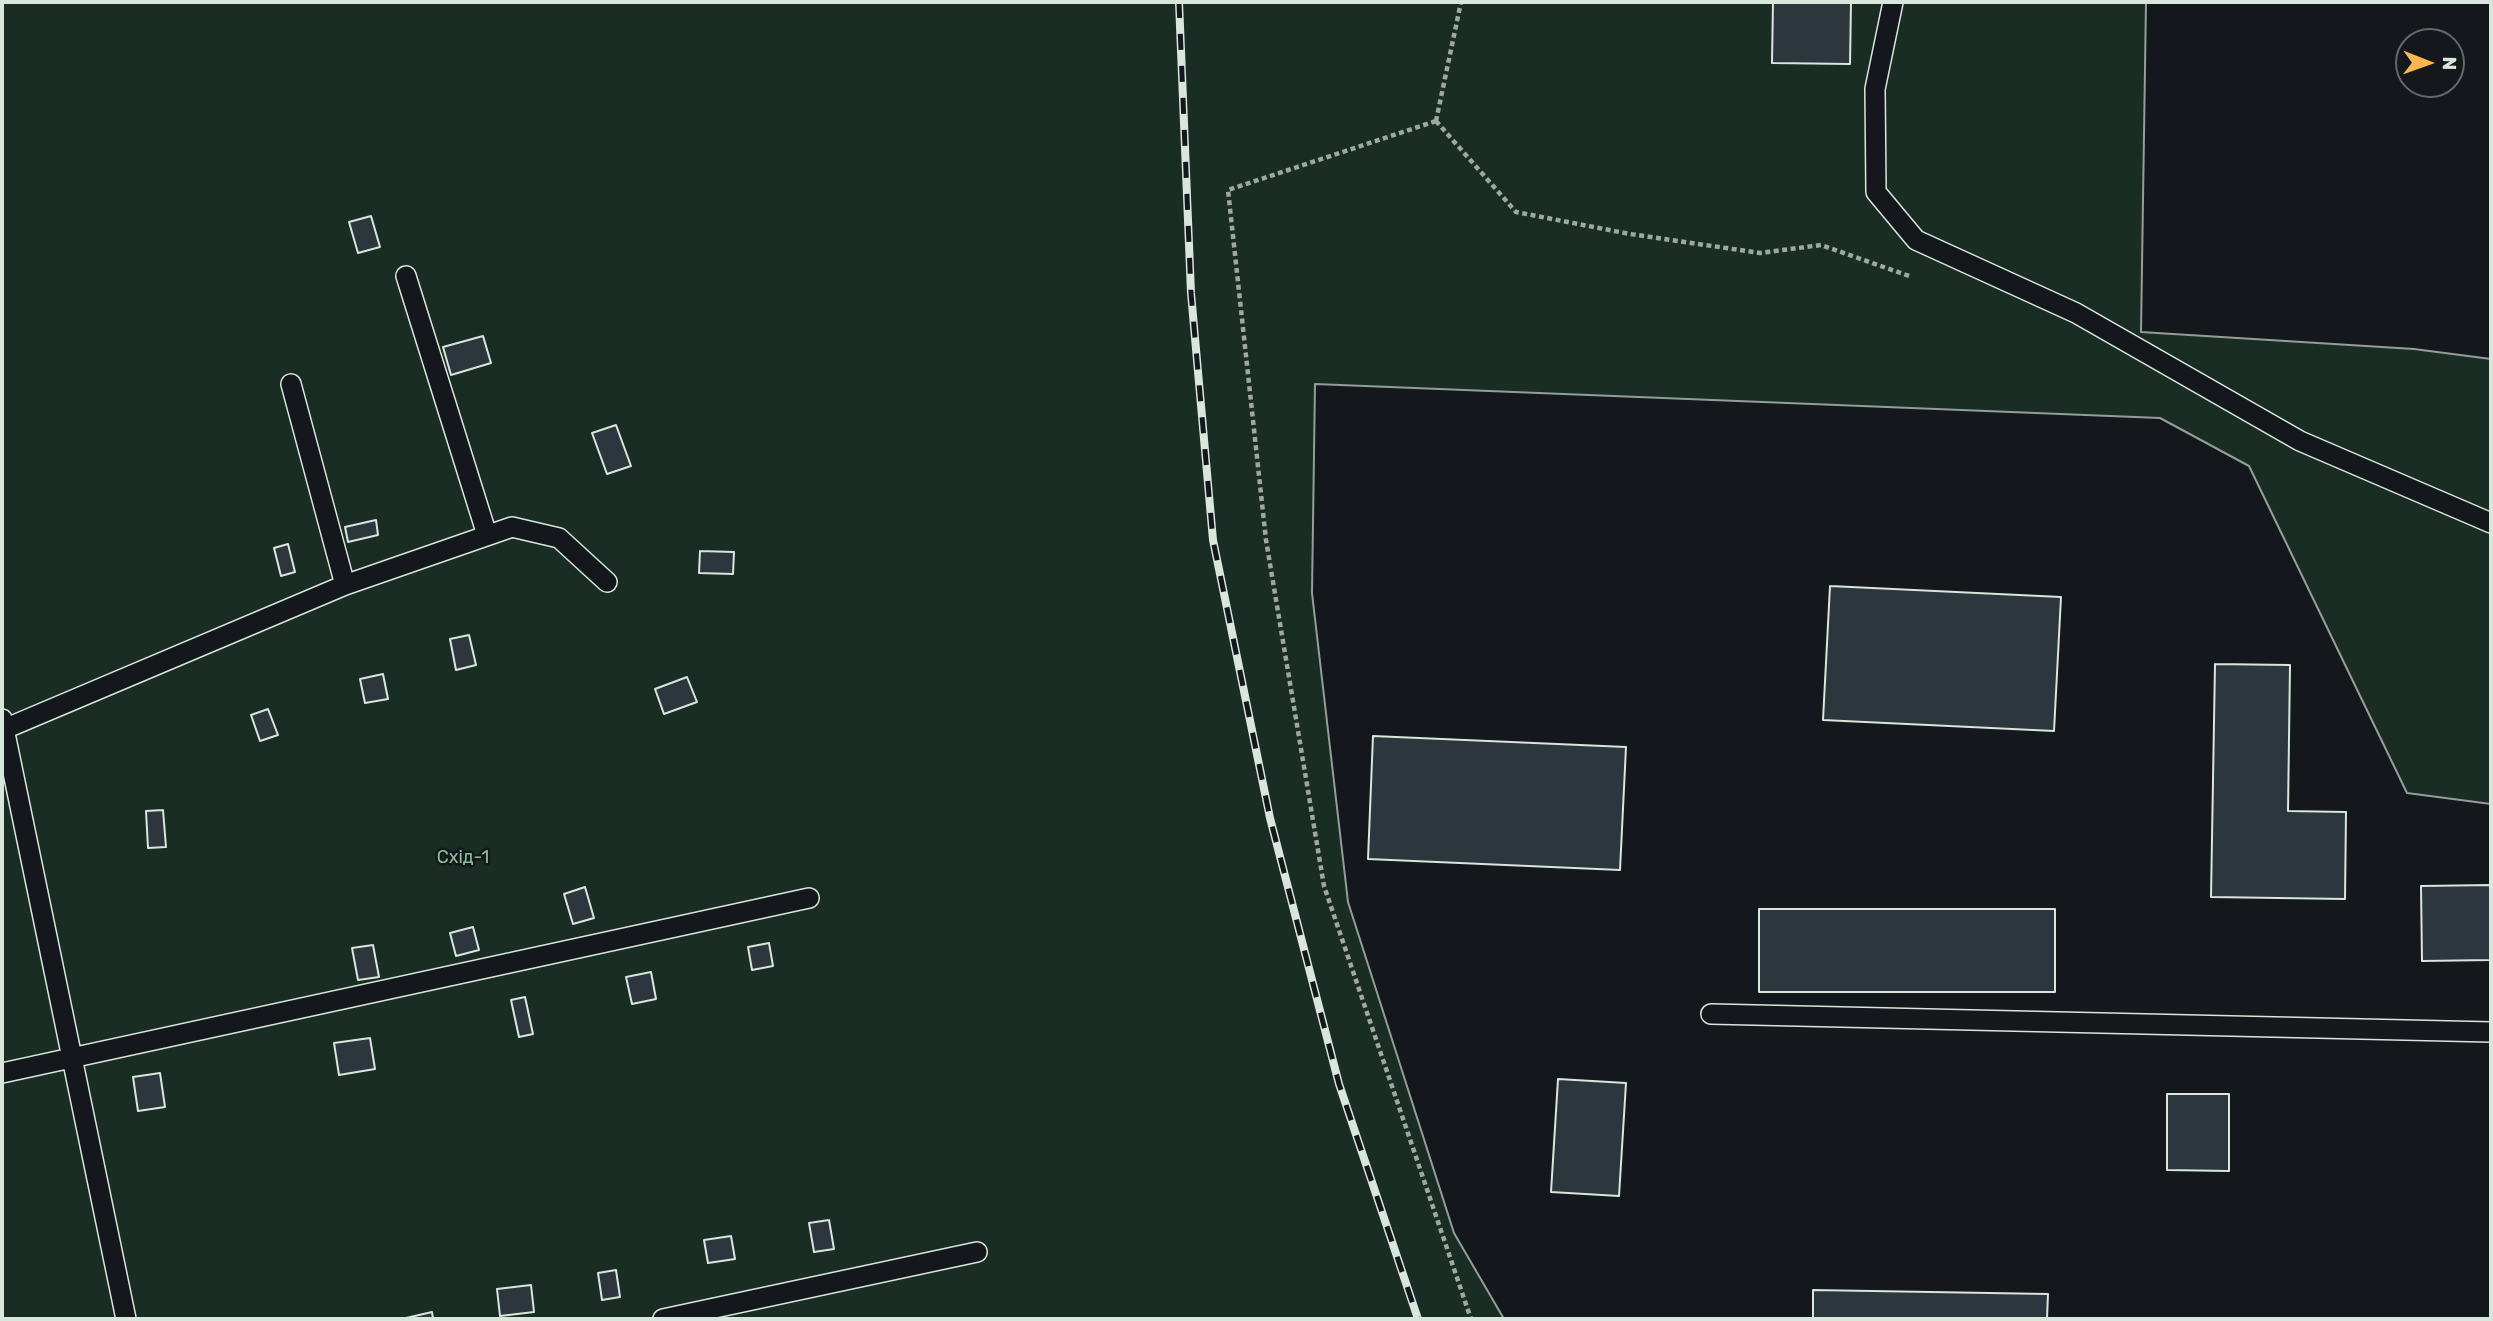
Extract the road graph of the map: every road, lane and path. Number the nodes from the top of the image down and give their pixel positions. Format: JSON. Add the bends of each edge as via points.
{"nodes":[{"id":1,"x":1461,"y":2,"type":"edge"},
{"id":2,"x":1893,"y":2,"type":"edge"},
{"id":3,"x":1436,"y":121,"type":"junction"},
{"id":4,"x":405,"y":276,"type":"dead end"},
{"id":5,"x":1919,"y":280,"type":"dead end"},
{"id":6,"x":291,"y":384,"type":"dead end"},
{"id":7,"x":2491,"y":523,"type":"edge"},
{"id":8,"x":487,"y":535,"type":"junction"},
{"id":9,"x":607,"y":582,"type":"dead end"},
{"id":10,"x":345,"y":585,"type":"junction"},
{"id":11,"x":2,"y":726,"type":"edge"},
{"id":12,"x":809,"y":898,"type":"dead end"},
{"id":13,"x":1712,"y":1014,"type":"dead end"},
{"id":14,"x":2491,"y":1032,"type":"edge"},
{"id":15,"x":73,"y":1059,"type":"junction"},
{"id":16,"x":2,"y":1073,"type":"edge"},
{"id":17,"x":977,"y":1252,"type":"dead end"},
{"id":18,"x":126,"y":1319,"type":"edge"},
{"id":19,"x":663,"y":1319,"type":"edge"},
{"id":20,"x":1471,"y":1319,"type":"edge"}],
"edges":[{"from":1,"to":3,"type":"path"},
{"from":2,"to":7,"type":"lane","via":[[1875,89],[1876,192],[1916,240],[2076,313],[2300,441]]},
{"from":3,"to":5,"type":"path","via":[[1517,212],[1760,253],[1821,245]]},
{"from":3,"to":20,"type":"path","via":[[1228,190],[1266,540],[1324,887]]},
{"from":4,"to":8,"type":"lane"},
{"from":6,"to":10,"type":"lane"},
{"from":8,"to":9,"type":"lane","via":[[512,527],[559,538]]},
{"from":8,"to":10,"type":"lane"},
{"from":10,"to":11,"type":"lane"},
{"from":11,"to":15,"type":"lane"},
{"from":12,"to":15,"type":"lane"},
{"from":13,"to":14,"type":"lane"},
{"from":15,"to":16,"type":"lane"},
{"from":15,"to":18,"type":"lane"},
{"from":17,"to":19,"type":"lane"}]}
